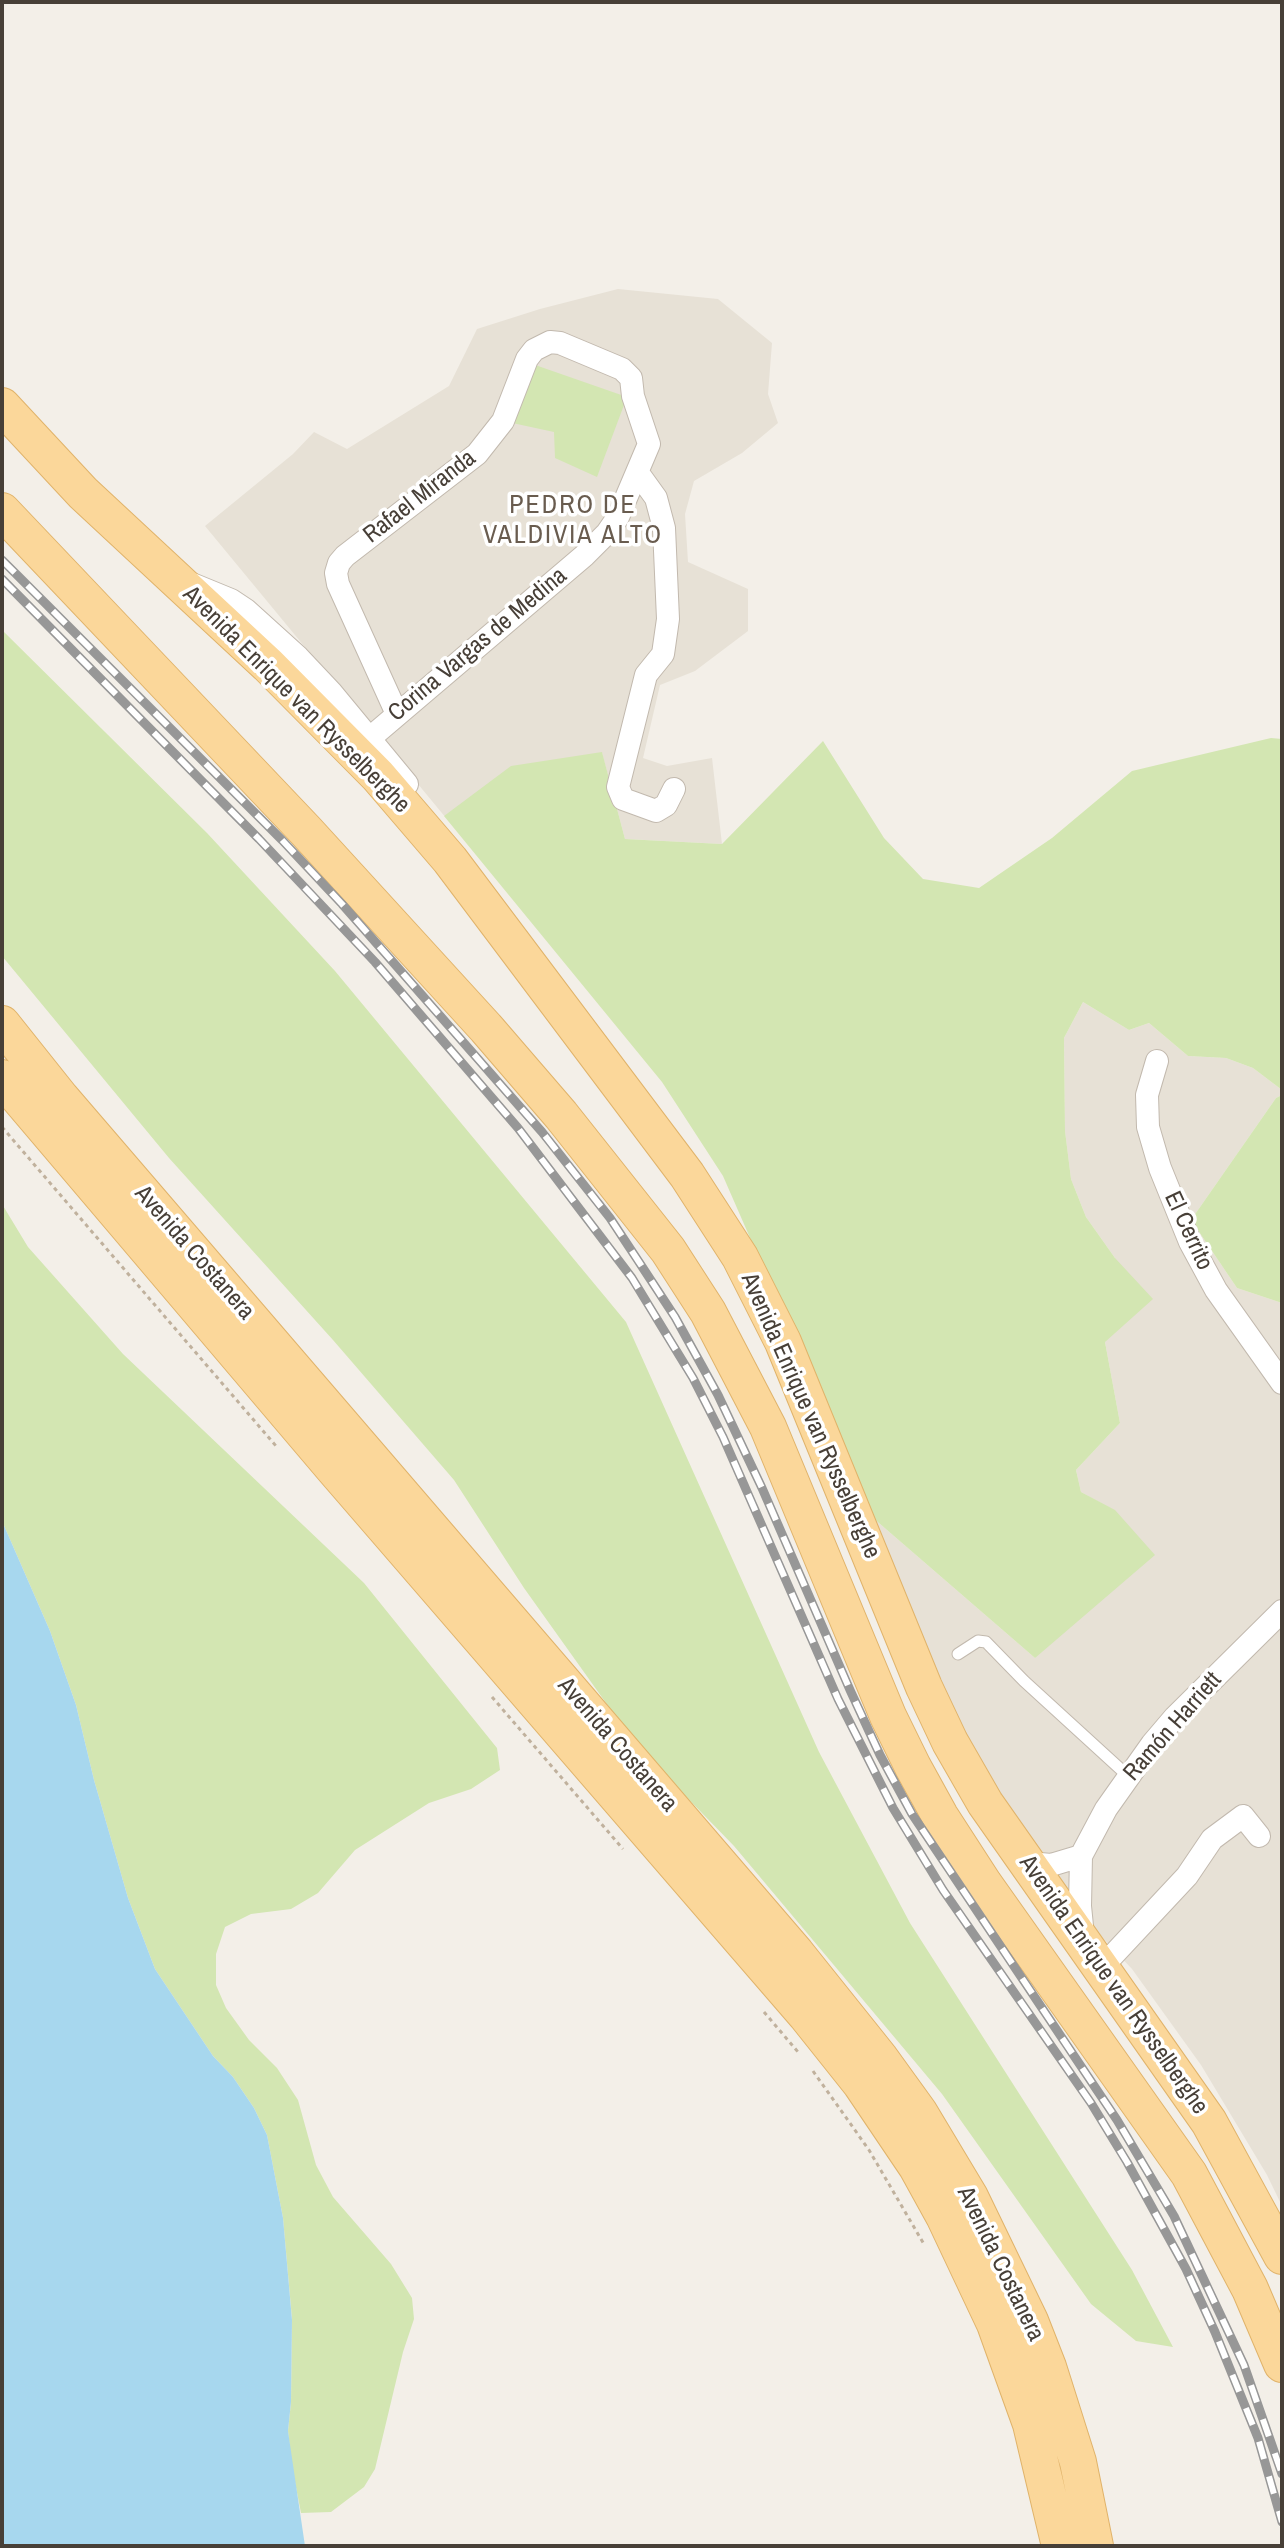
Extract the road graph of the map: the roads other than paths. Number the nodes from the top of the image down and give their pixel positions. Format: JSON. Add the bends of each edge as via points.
{"nodes":[{"id":1,"x":633,"y":396,"type":"joint"},
{"id":2,"x":2,"y":406,"type":"edge"},
{"id":3,"x":638,"y":473,"type":"junction"},
{"id":4,"x":2,"y":511,"type":"edge"},
{"id":5,"x":174,"y":577,"type":"junction"},
{"id":6,"x":397,"y":714,"type":"junction"},
{"id":7,"x":370,"y":738,"type":"junction"},
{"id":8,"x":674,"y":789,"type":"dead end"},
{"id":9,"x":509,"y":938,"type":"junction"},
{"id":10,"x":2,"y":1024,"type":"edge"},
{"id":11,"x":1157,"y":1061,"type":"dead end"},
{"id":12,"x":2,"y":1078,"type":"edge"},
{"id":13,"x":1282,"y":1383,"type":"edge"},
{"id":14,"x":1282,"y":1611,"type":"edge"},
{"id":15,"x":958,"y":1654,"type":"dead end"},
{"id":16,"x":1128,"y":1776,"type":"junction"},
{"id":17,"x":1259,"y":1836,"type":"dead end"},
{"id":18,"x":1081,"y":1856,"type":"junction"},
{"id":19,"x":1029,"y":1863,"type":"junction"},
{"id":20,"x":1093,"y":1956,"type":"junction"},
{"id":21,"x":1282,"y":2256,"type":"edge"},
{"id":22,"x":1239,"y":2267,"type":"junction"},
{"id":23,"x":1282,"y":2293,"type":"edge"},
{"id":24,"x":1282,"y":2364,"type":"edge"},
{"id":25,"x":1060,"y":2546,"type":"edge"},
{"id":26,"x":1095,"y":2546,"type":"edge"}],
"edges":[{"from":1,"to":3,"type":"street","name":"Corina Vargas de Medina","via":[[649,444]]},
{"from":1,"to":6,"type":"street","name":"Rafael Miranda","via":[[631,378],[622,369],[569,346],[540,346],[527,359],[503,421],[477,454],[339,563],[338,584]]},
{"from":2,"to":5,"type":"main road","name":"Avenida Enrique van Rysselberghe","via":[[83,493]]},
{"from":3,"to":6,"type":"street","name":"Corina Vargas de Medina","via":[[618,517],[597,545]]},
{"from":3,"to":8,"type":"street","via":[[656,498],[664,528],[668,619],[663,654],[646,675],[618,787],[623,799],[656,811]]},
{"from":4,"to":22,"type":"main road","name":"Avenida Enrique van Rysselberghe","via":[[476,1017],[668,1250],[708,1312],[768,1427],[888,1716],[940,1816],[1163,2134]]},
{"from":5,"to":7,"type":"street","via":[[246,610],[298,657]]},
{"from":5,"to":9,"type":"main road","name":"Avenida Enrique van Rysselberghe","via":[[349,745],[450,860]]},
{"from":6,"to":7,"type":"street","name":"Corina Vargas de Medina"},
{"from":7,"to":9,"type":"street","via":[[463,858]]},
{"from":9,"to":19,"type":"main road","name":"Avenida Enrique van Rysselberghe","via":[[687,1175],[740,1257],[788,1354],[931,1701],[985,1803]]},
{"from":10,"to":26,"type":"main road","name":"Avenida Costanera","via":[[880,2058],[964,2187],[1030,2321],[1075,2450]]},
{"from":11,"to":13,"type":"street","name":"El Cerrito","via":[[1147,1095],[1148,1127],[1165,1180],[1216,1290]]},
{"from":12,"to":25,"type":"main road","name":"Avenida Costanera","via":[[861,2084],[944,2216],[995,2324],[1031,2424]]},
{"from":14,"to":16,"type":"street","name":"Ramón Harriett","via":[[1175,1717]]},
{"from":15,"to":16,"type":"lane","via":[[978,1641],[986,1642]]},
{"from":16,"to":18,"type":"street","name":"Ramón Harriett"},
{"from":17,"to":20,"type":"street","via":[[1243,1816],[1212,1839],[1187,1876]]},
{"from":18,"to":19,"type":"street","via":[[1061,1863]]},
{"from":18,"to":20,"type":"street","name":"Ramón Harriett","via":[[1080,1906]]},
{"from":19,"to":20,"type":"main road","name":"Avenida Enrique van Rysselberghe"},
{"from":20,"to":21,"type":"main road","name":"Avenida Enrique van Rysselberghe","via":[[1209,2122]]},
{"from":22,"to":23,"type":"main road"},
{"from":22,"to":24,"type":"main road","name":"Avenida Enrique van Rysselberghe"}]}
